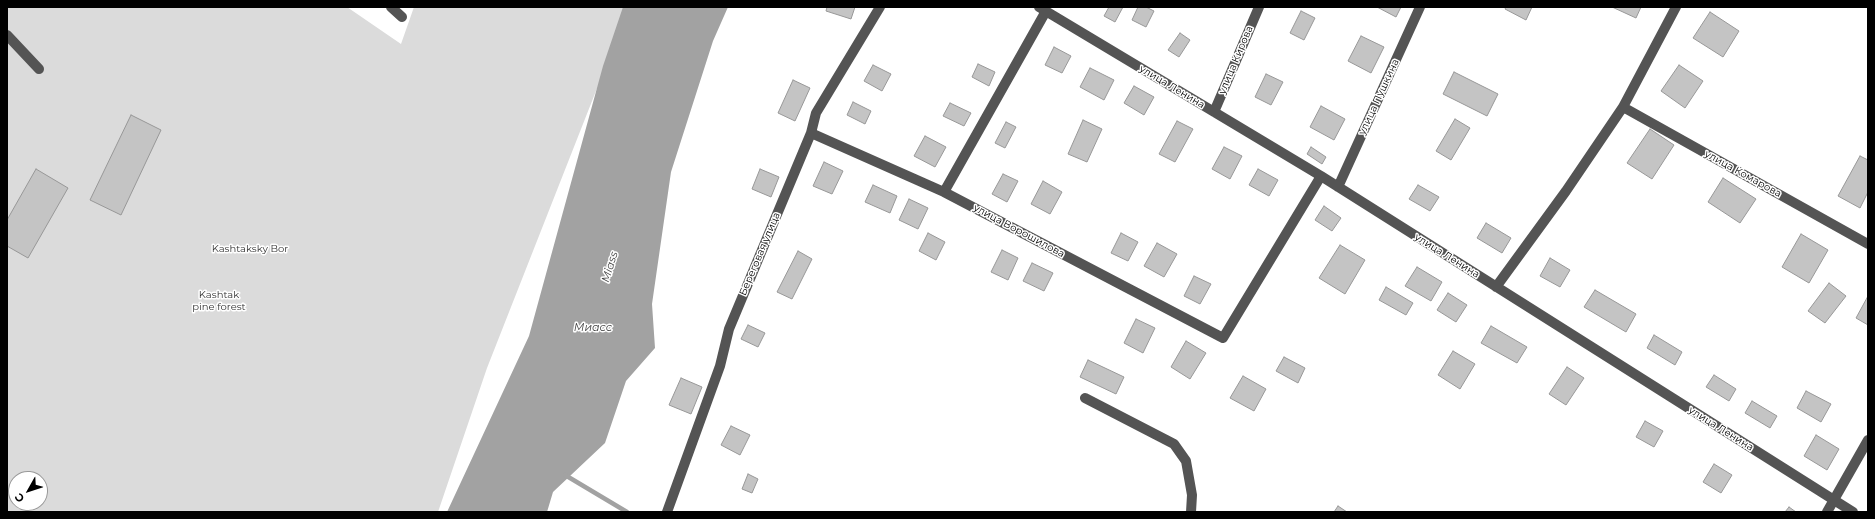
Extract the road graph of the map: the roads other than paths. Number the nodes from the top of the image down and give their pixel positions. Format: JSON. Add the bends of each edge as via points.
{"nodes":[{"id":1,"x":391,"y":7,"type":"edge"},
{"id":2,"x":880,"y":7,"type":"edge"},
{"id":3,"x":1259,"y":7,"type":"edge"},
{"id":4,"x":1420,"y":7,"type":"edge"},
{"id":5,"x":1676,"y":7,"type":"edge"},
{"id":6,"x":1042,"y":9,"type":"edge"},
{"id":7,"x":402,"y":16,"type":"dead end"},
{"id":8,"x":7,"y":35,"type":"edge"},
{"id":9,"x":39,"y":69,"type":"dead end"},
{"id":10,"x":1623,"y":107,"type":"junction"},
{"id":11,"x":1214,"y":112,"type":"junction"},
{"id":12,"x":811,"y":133,"type":"junction"},
{"id":13,"x":1321,"y":176,"type":"junction"},
{"id":14,"x":1338,"y":187,"type":"junction"},
{"id":15,"x":944,"y":192,"type":"junction"},
{"id":16,"x":1867,"y":240,"type":"edge"},
{"id":17,"x":1496,"y":287,"type":"junction"},
{"id":18,"x":1085,"y":398,"type":"dead end"},
{"id":19,"x":1868,"y":440,"type":"edge"},
{"id":20,"x":1834,"y":501,"type":"junction"},
{"id":21,"x":667,"y":512,"type":"edge"},
{"id":22,"x":1191,"y":512,"type":"edge"},
{"id":23,"x":1827,"y":512,"type":"edge"},
{"id":24,"x":1853,"y":512,"type":"edge"}],
"edges":[{"from":1,"to":7,"type":"street"},
{"from":2,"to":12,"type":"street","name":"Береговая улица","via":[[816,113]]},
{"from":3,"to":11,"type":"street","name":"улица Кирова"},
{"from":4,"to":14,"type":"street","name":"улица Пушкина"},
{"from":5,"to":10,"type":"street"},
{"from":6,"to":11,"type":"street","name":"улица Ленина"},
{"from":6,"to":15,"type":"street"},
{"from":8,"to":9,"type":"street"},
{"from":10,"to":16,"type":"street","name":"улица Комарова"},
{"from":10,"to":17,"type":"street"},
{"from":11,"to":13,"type":"street","name":"улица Ленина"},
{"from":12,"to":15,"type":"street","name":"улица Ворошилова"},
{"from":12,"to":21,"type":"street","name":"Береговая улица","via":[[728,329],[720,366]]},
{"from":13,"to":14,"type":"street","name":"улица Ленина"},
{"from":13,"to":15,"type":"street","name":"улица Ворошилова","via":[[1223,338]]},
{"from":14,"to":17,"type":"street","name":"улица Ленина"},
{"from":17,"to":20,"type":"street","name":"улица Ленина"},
{"from":18,"to":22,"type":"street","via":[[1174,444],[1186,461],[1192,495]]},
{"from":19,"to":20,"type":"street"},
{"from":20,"to":23,"type":"street"},
{"from":20,"to":24,"type":"street","name":"улица Ленина"}]}
